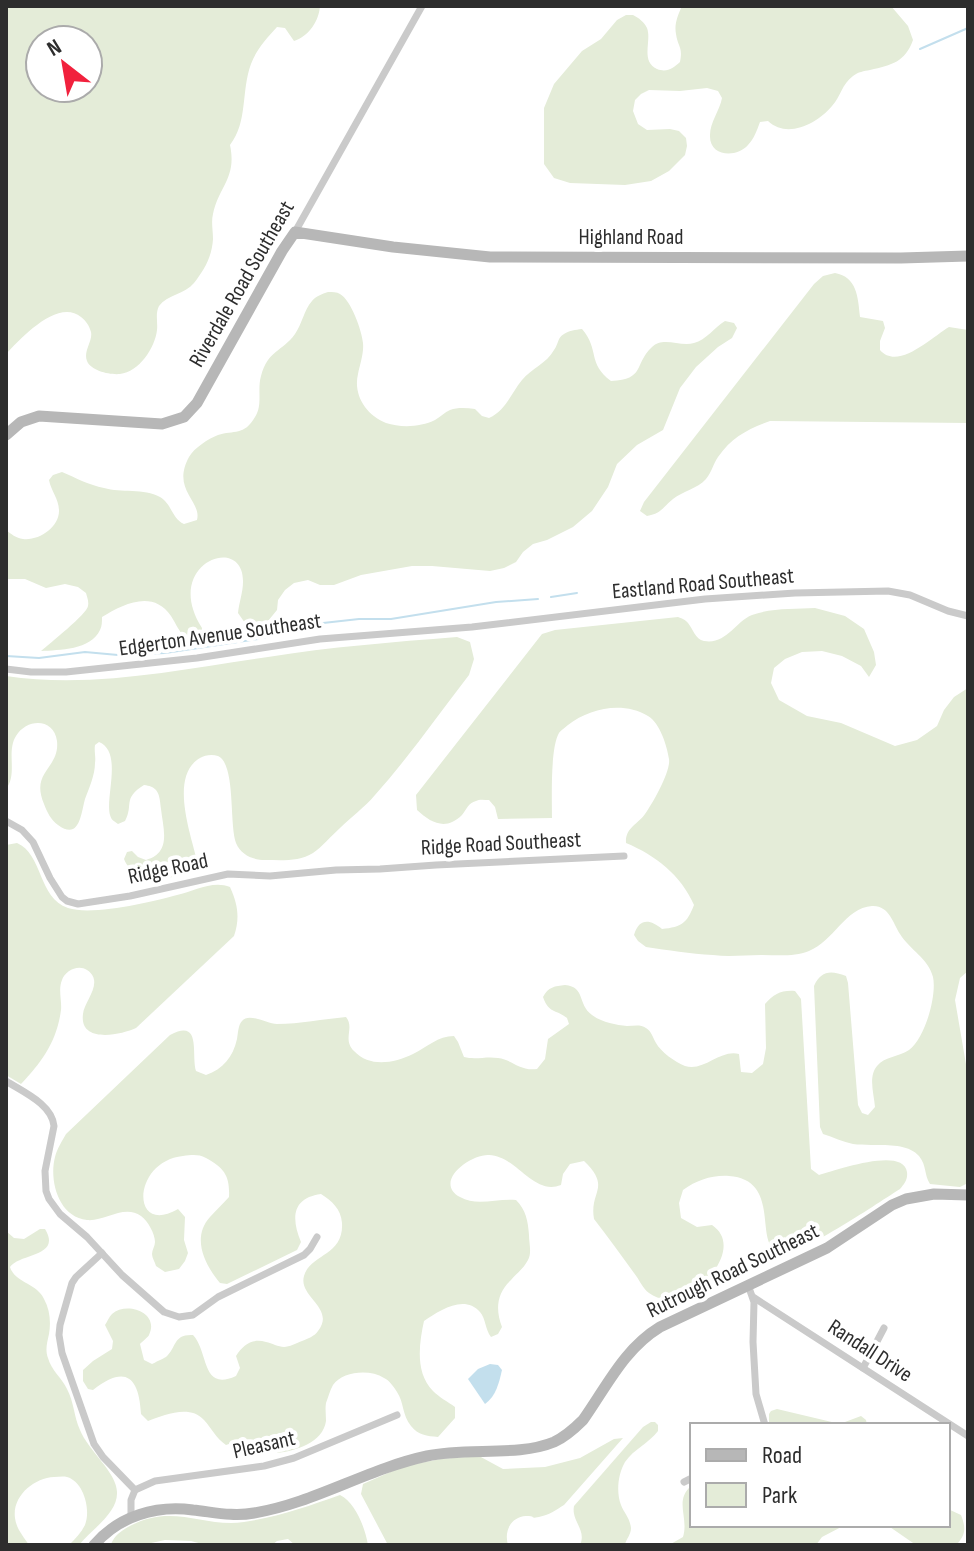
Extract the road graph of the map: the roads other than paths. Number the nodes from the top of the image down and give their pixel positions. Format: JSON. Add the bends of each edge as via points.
{"nodes":[{"id":1,"x":422,"y":6,"type":"edge"},
{"id":2,"x":295,"y":232,"type":"junction"},
{"id":3,"x":968,"y":256,"type":"edge"},
{"id":4,"x":6,"y":435,"type":"edge"},
{"id":5,"x":968,"y":616,"type":"edge"},
{"id":6,"x":439,"y":630,"type":"joint"},
{"id":7,"x":6,"y":669,"type":"edge"},
{"id":8,"x":6,"y":821,"type":"edge"},
{"id":9,"x":624,"y":856,"type":"dead end"},
{"id":10,"x":380,"y":869,"type":"joint"},
{"id":11,"x":6,"y":1081,"type":"edge"},
{"id":12,"x":968,"y":1195,"type":"edge"},
{"id":13,"x":317,"y":1237,"type":"dead end"},
{"id":14,"x":102,"y":1253,"type":"junction"},
{"id":15,"x":748,"y":1285,"type":"junction"},
{"id":16,"x":753,"y":1297,"type":"junction"},
{"id":17,"x":884,"y":1328,"type":"dead end"},
{"id":18,"x":863,"y":1368,"type":"junction"},
{"id":19,"x":397,"y":1415,"type":"dead end"},
{"id":20,"x":764,"y":1423,"type":"edge"},
{"id":21,"x":948,"y":1423,"type":"edge"},
{"id":22,"x":950,"y":1424,"type":"edge"},
{"id":23,"x":968,"y":1436,"type":"edge"},
{"id":24,"x":135,"y":1490,"type":"junction"},
{"id":25,"x":131,"y":1517,"type":"junction"},
{"id":26,"x":94,"y":1545,"type":"edge"}],
"edges":[{"from":1,"to":2,"type":"street","name":"Riverdale Road Southeast"},
{"from":2,"to":3,"type":"street","name":"Highland Road","via":[[490,257]]},
{"from":2,"to":4,"type":"street","name":"Riverdale Road Southeast","via":[[184,417],[162,424],[39,416]]},
{"from":5,"to":6,"type":"street","name":"Eastland Road Southeast","via":[[902,593],[867,590],[705,599]]},
{"from":6,"to":7,"type":"street","name":"Edgerton Avenue Southeast","via":[[320,639],[66,672]]},
{"from":8,"to":10,"type":"street","name":"Ridge Road","via":[[28,835],[57,891],[73,903],[228,874]]},
{"from":9,"to":10,"type":"street","name":"Ridge Road Southeast"},
{"from":11,"to":14,"type":"street","via":[[51,1114],[54,1126],[44,1178],[49,1199]]},
{"from":12,"to":15,"type":"street","name":"Rutrough Road Southeast","via":[[906,1199],[827,1248]]},
{"from":13,"to":14,"type":"street","via":[[304,1255],[186,1317],[157,1308]]},
{"from":14,"to":24,"type":"street","via":[[72,1283],[60,1343],[94,1444]]},
{"from":15,"to":16,"type":"street"},
{"from":15,"to":25,"type":"street","name":"Rutrough Road Southeast","via":[[640,1341],[583,1420],[552,1442],[427,1456],[255,1513],[170,1509]]},
{"from":16,"to":18,"type":"street","name":"Randall Drive"},
{"from":16,"to":20,"type":"street","via":[[756,1394]]},
{"from":17,"to":18,"type":"street"},
{"from":18,"to":21,"type":"street","name":"Randall Drive"},
{"from":19,"to":24,"type":"street","name":"Pleasant","via":[[294,1458],[155,1481]]},
{"from":22,"to":23,"type":"street","name":"Randall Drive"},
{"from":24,"to":25,"type":"street"},
{"from":25,"to":26,"type":"street","name":"Rutrough Road Southeast"}]}
